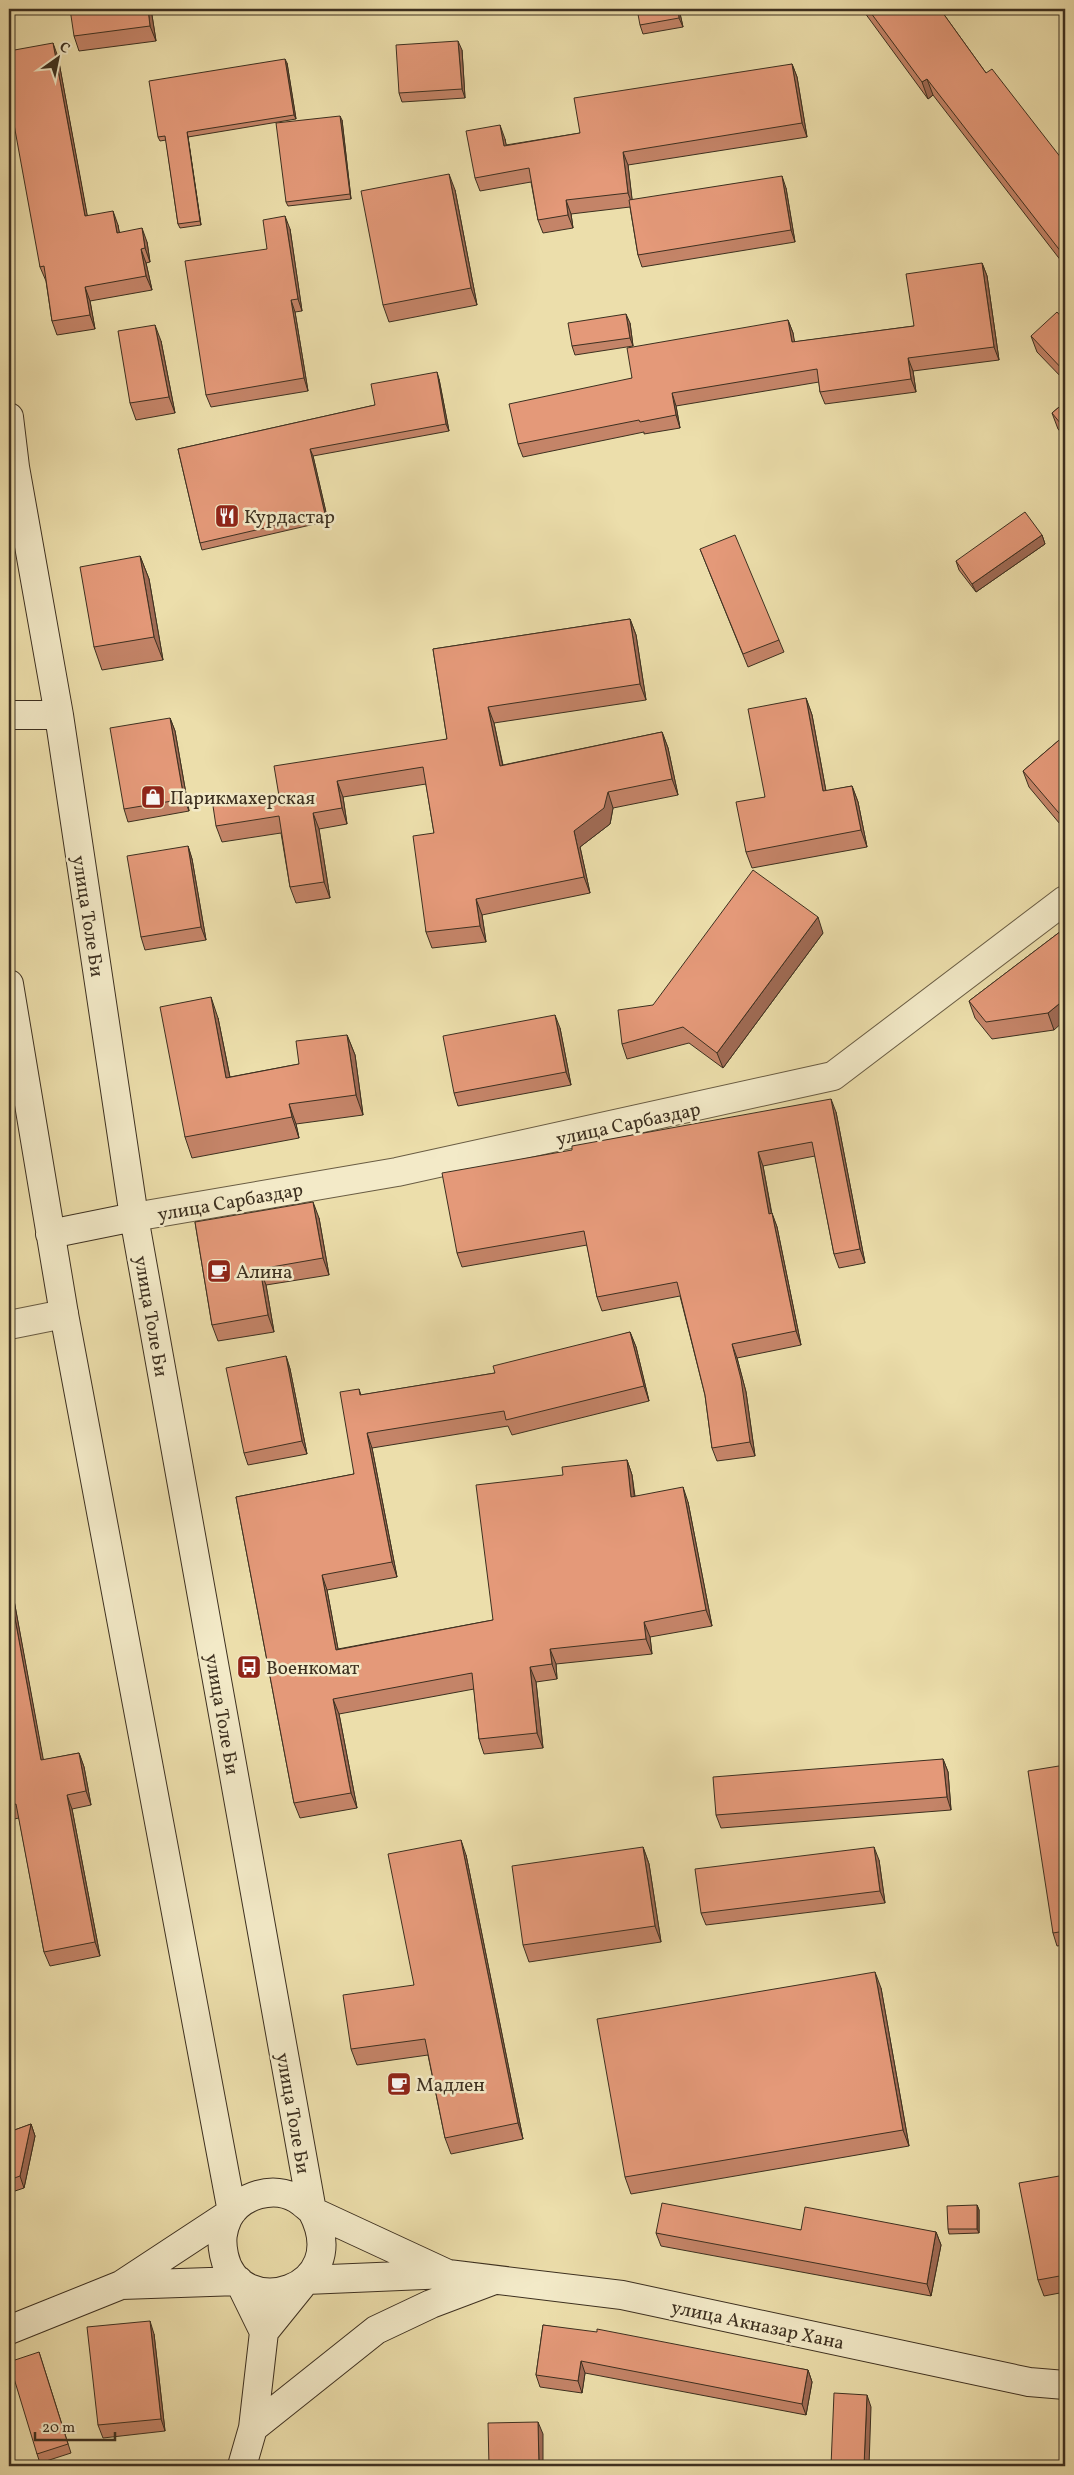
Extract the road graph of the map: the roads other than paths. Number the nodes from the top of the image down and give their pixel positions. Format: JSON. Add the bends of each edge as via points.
{"nodes":[{"id":1,"x":9,"y":417,"type":"edge"},
{"id":2,"x":9,"y":715,"type":"edge"},
{"id":3,"x":59,"y":715,"type":"junction"},
{"id":4,"x":1065,"y":900,"type":"edge"},
{"id":5,"x":9,"y":984,"type":"edge"},
{"id":6,"x":134,"y":1217,"type":"junction"},
{"id":7,"x":50,"y":1234,"type":"junction"},
{"id":8,"x":64,"y":1314,"type":"junction"},
{"id":9,"x":9,"y":1325,"type":"edge"},
{"id":10,"x":232,"y":2212,"type":"junction"},
{"id":11,"x":312,"y":2212,"type":"junction"},
{"id":12,"x":448,"y":2274,"type":"junction"},
{"id":13,"x":306,"y":2280,"type":"junction"},
{"id":14,"x":496,"y":2280,"type":"junction"},
{"id":15,"x":239,"y":2281,"type":"junction"},
{"id":16,"x":121,"y":2285,"type":"junction"},
{"id":17,"x":9,"y":2330,"type":"edge"},
{"id":18,"x":264,"y":2332,"type":"junction"},
{"id":19,"x":1065,"y":2385,"type":"edge"},
{"id":20,"x":253,"y":2428,"type":"junction"},
{"id":21,"x":244,"y":2463,"type":"edge"}],
"edges":[{"from":1,"to":3,"type":"main road","name":"улица Толе Би"},
{"from":2,"to":3,"type":"main road"},
{"from":3,"to":6,"type":"main road","name":"улица Толе Би"},
{"from":4,"to":6,"type":"main road","name":"улица Сарбаздар","via":[[833,1076],[397,1172]]},
{"from":5,"to":7,"type":"main road"},
{"from":6,"to":7,"type":"main road","name":"улица Сарбаздар"},
{"from":6,"to":11,"type":"main road","name":"улица Толе Би"},
{"from":7,"to":8,"type":"main road"},
{"from":8,"to":9,"type":"main road"},
{"from":8,"to":10,"type":"main road"},
{"from":10,"to":11,"type":"main road","via":[[257,2194],[278,2192],[297,2199]]},
{"from":10,"to":15,"type":"main road","via":[[221,2242],[226,2264]]},
{"from":10,"to":16,"type":"main road"},
{"from":11,"to":12,"type":"main road","name":"улица Акназар Хана"},
{"from":11,"to":13,"type":"main road","via":[[320,2227],[322,2246],[318,2264]]},
{"from":12,"to":13,"type":"main road","name":"улица Акназар Хана"},
{"from":12,"to":14,"type":"main road","name":"улица Акназар Хана"},
{"from":13,"to":15,"type":"main road","via":[[290,2290],[273,2293],[255,2290]]},
{"from":13,"to":18,"type":"main road"},
{"from":14,"to":19,"type":"main road","name":"улица Акназар Хана","via":[[622,2295],[1029,2382]]},
{"from":14,"to":20,"type":"main road","via":[[431,2304],[376,2330]]},
{"from":15,"to":16,"type":"main road"},
{"from":15,"to":18,"type":"main road"},
{"from":16,"to":17,"type":"main road"},
{"from":18,"to":20,"type":"main road"},
{"from":20,"to":21,"type":"main road"}]}
